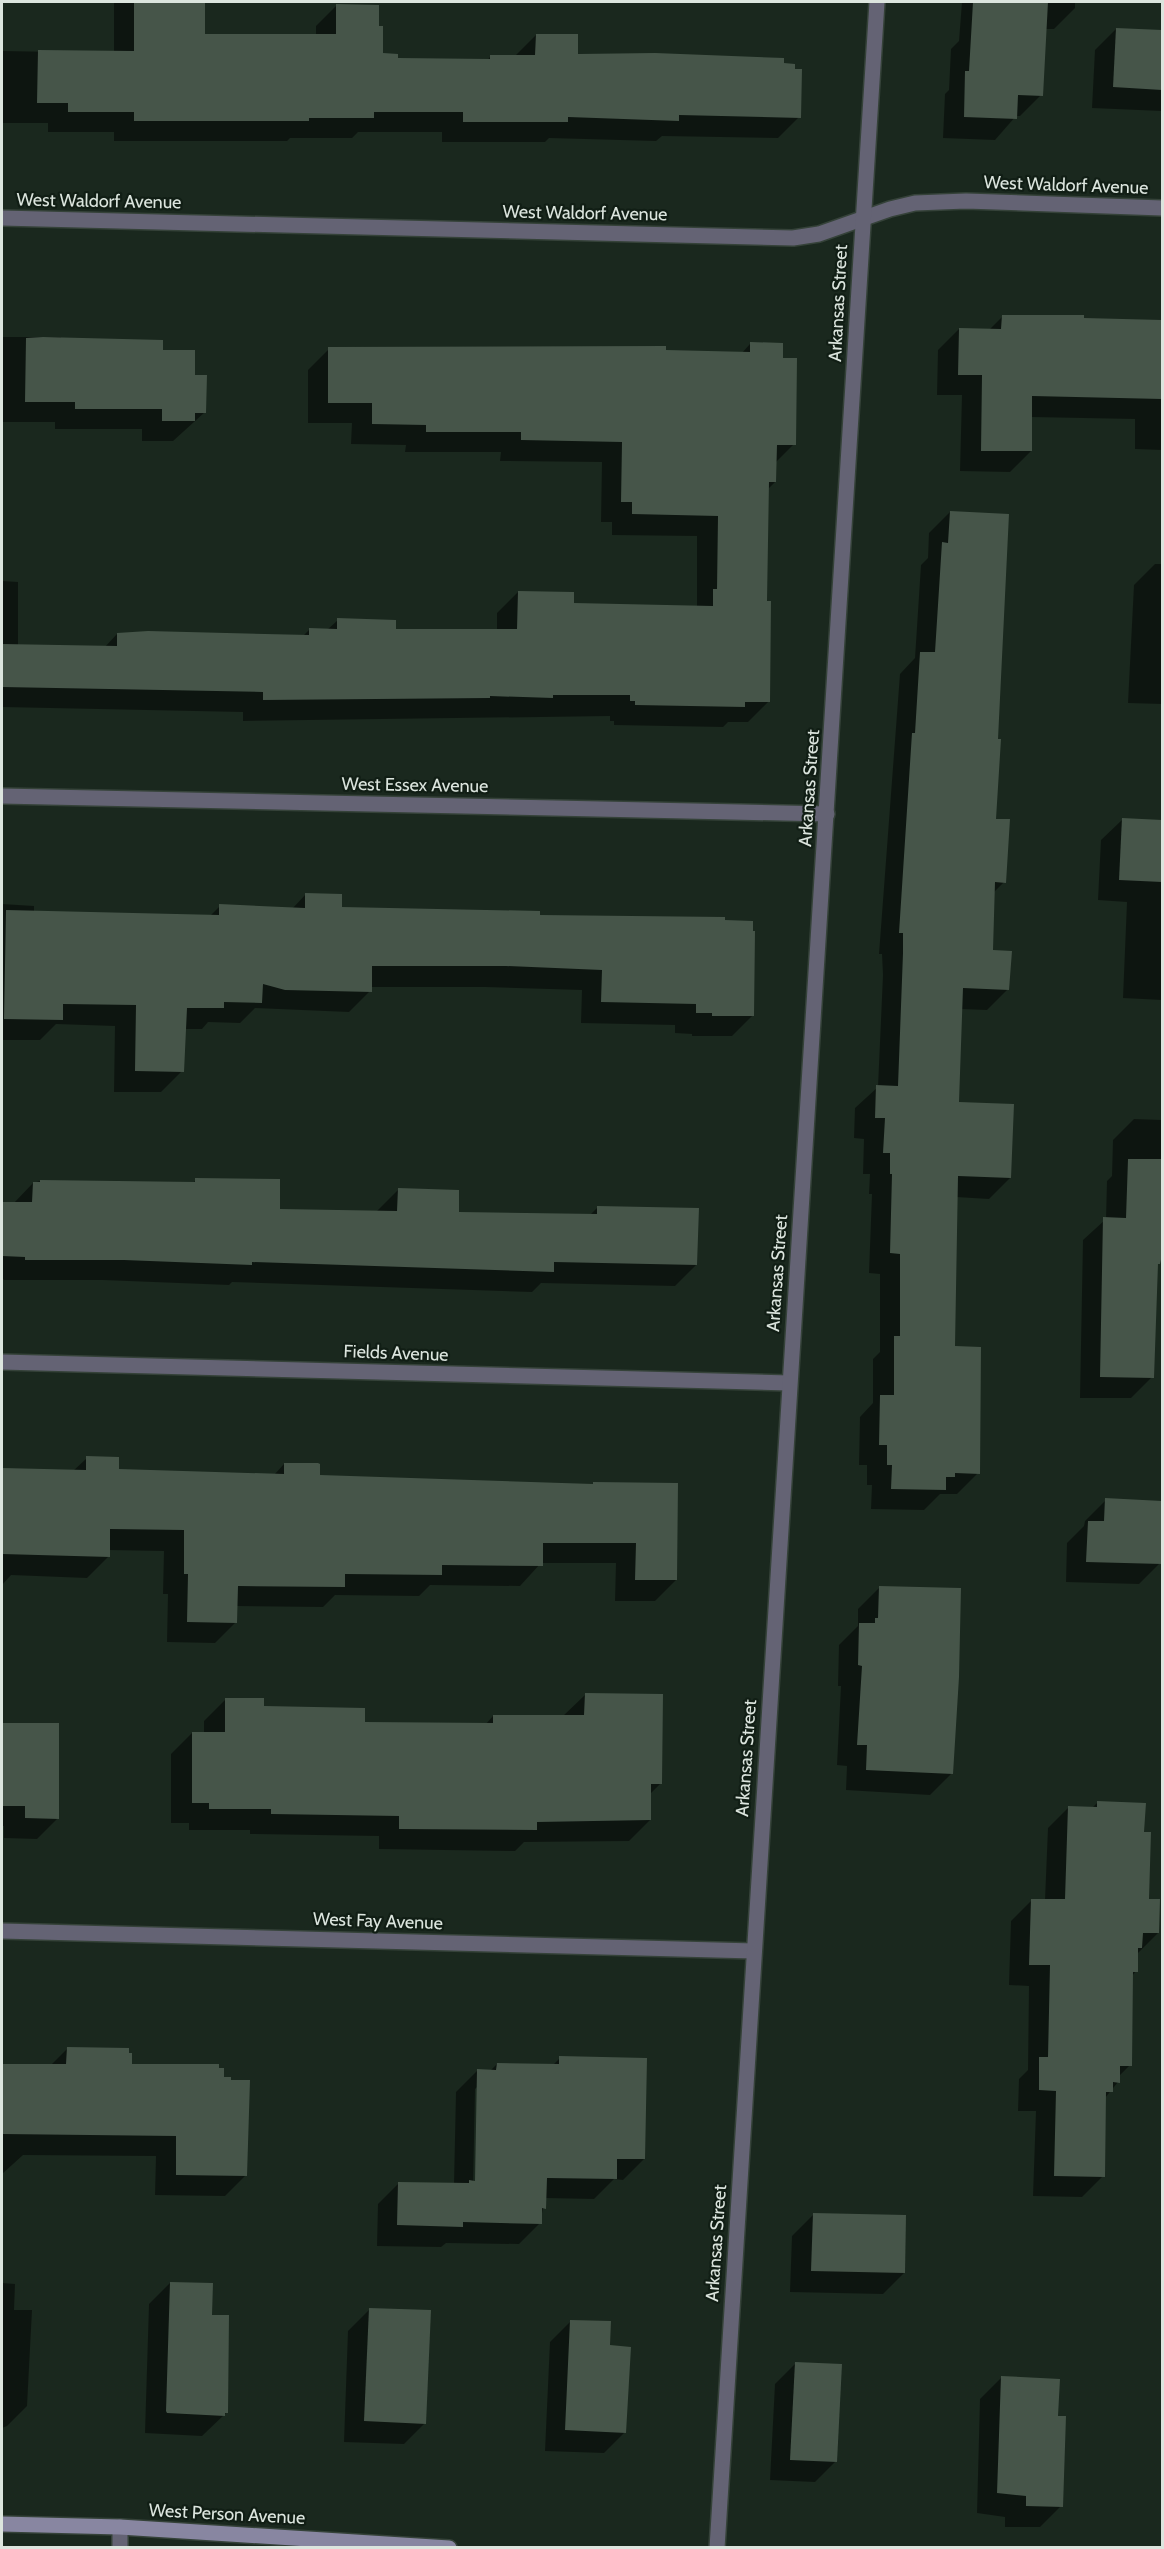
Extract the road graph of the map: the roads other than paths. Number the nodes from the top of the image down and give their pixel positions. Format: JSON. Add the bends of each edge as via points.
{"nodes":[{"id":1,"x":877,"y":2,"type":"edge"},
{"id":2,"x":1162,"y":208,"type":"edge"},
{"id":3,"x":2,"y":218,"type":"edge"},
{"id":4,"x":863,"y":219,"type":"junction"},
{"id":5,"x":2,"y":796,"type":"edge"},
{"id":6,"x":827,"y":814,"type":"junction"},
{"id":7,"x":2,"y":1362,"type":"edge"},
{"id":8,"x":789,"y":1383,"type":"junction"},
{"id":9,"x":2,"y":1931,"type":"edge"},
{"id":10,"x":754,"y":1951,"type":"junction"},
{"id":11,"x":2,"y":2524,"type":"edge"},
{"id":12,"x":120,"y":2528,"type":"junction"},
{"id":13,"x":120,"y":2547,"type":"edge"},
{"id":14,"x":449,"y":2547,"type":"edge"},
{"id":15,"x":717,"y":2547,"type":"edge"}],
"edges":[{"from":1,"to":4,"type":"street","name":"Arkansas Street"},
{"from":2,"to":4,"type":"street","name":"West Waldorf Avenue","via":[[939,201],[906,205]]},
{"from":3,"to":4,"type":"street","name":"West Waldorf Avenue","via":[[794,238]]},
{"from":4,"to":6,"type":"street","name":"Arkansas Street"},
{"from":5,"to":6,"type":"street","name":"West Essex Avenue"},
{"from":6,"to":8,"type":"street","name":"Arkansas Street"},
{"from":7,"to":8,"type":"street","name":"Fields Avenue"},
{"from":8,"to":10,"type":"street","name":"Arkansas Street"},
{"from":9,"to":10,"type":"street","name":"West Fay Avenue"},
{"from":10,"to":15,"type":"street","name":"Arkansas Street"},
{"from":11,"to":12,"type":"street","name":"West Person Avenue"},
{"from":12,"to":13,"type":"street"},
{"from":12,"to":14,"type":"street","name":"West Person Avenue"}]}
